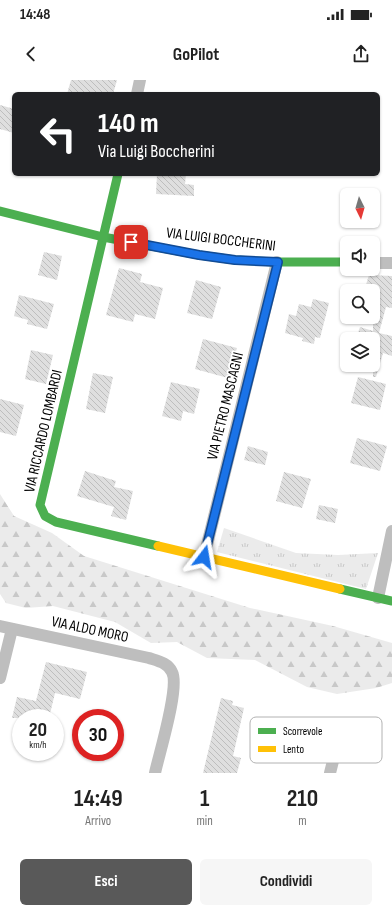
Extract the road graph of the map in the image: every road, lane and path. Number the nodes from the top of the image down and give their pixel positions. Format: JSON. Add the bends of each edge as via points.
{"nodes":[{"id":1,"x":140,"y":80,"type":"edge"},
{"id":2,"x":137,"y":92,"type":"edge"},
{"id":3,"x":118,"y":176,"type":"edge"},
{"id":4,"x":0,"y":211,"type":"edge"},
{"id":5,"x":103,"y":237,"type":"junction"},
{"id":6,"x":278,"y":262,"type":"junction"},
{"id":7,"x":340,"y":262,"type":"edge"},
{"id":8,"x":380,"y":262,"type":"edge"},
{"id":9,"x":392,"y":263,"type":"edge"},
{"id":10,"x":392,"y":531,"type":"edge"},
{"id":11,"x":204,"y":557,"type":"junction"},
{"id":12,"x":378,"y":598,"type":"junction"},
{"id":13,"x":392,"y":601,"type":"edge"},
{"id":14,"x":0,"y":626,"type":"edge"},
{"id":15,"x":12,"y":629,"type":"junction"},
{"id":16,"x":0,"y":678,"type":"edge"},
{"id":17,"x":332,"y":763,"type":"edge"},
{"id":18,"x":155,"y":773,"type":"edge"},
{"id":19,"x":330,"y":773,"type":"edge"}],
"edges":[{"from":1,"to":2,"type":"street"},
{"from":3,"to":5,"type":"street"},
{"from":4,"to":5,"type":"street","name":"VIA LUIGI BOCCHERINI"},
{"from":5,"to":6,"type":"street","name":"VIA LUIGI BOCCHERINI","via":[[199,255]]},
{"from":5,"to":11,"type":"street","name":"VIA RICCARDO LOMBARDI","via":[[40,505],[41,511],[56,522]]},
{"from":6,"to":7,"type":"street","name":"VIA LUIGI BOCCHERINI"},
{"from":6,"to":11,"type":"street","name":"VIA PIETRO MASCAGNI"},
{"from":8,"to":9,"type":"street"},
{"from":10,"to":12,"type":"street"},
{"from":11,"to":12,"type":"street","name":"VIA RICCARDO LOMBARDI"},
{"from":12,"to":13,"type":"street","name":"VIA RICCARDO LOMBARDI"},
{"from":14,"to":15,"type":"street","name":"VIA ALDO MORO"},
{"from":15,"to":16,"type":"street"},
{"from":15,"to":18,"type":"street","name":"VIA ALDO MORO","via":[[149,658],[163,663],[171,670],[174,693]]},
{"from":17,"to":19,"type":"street"}]}
